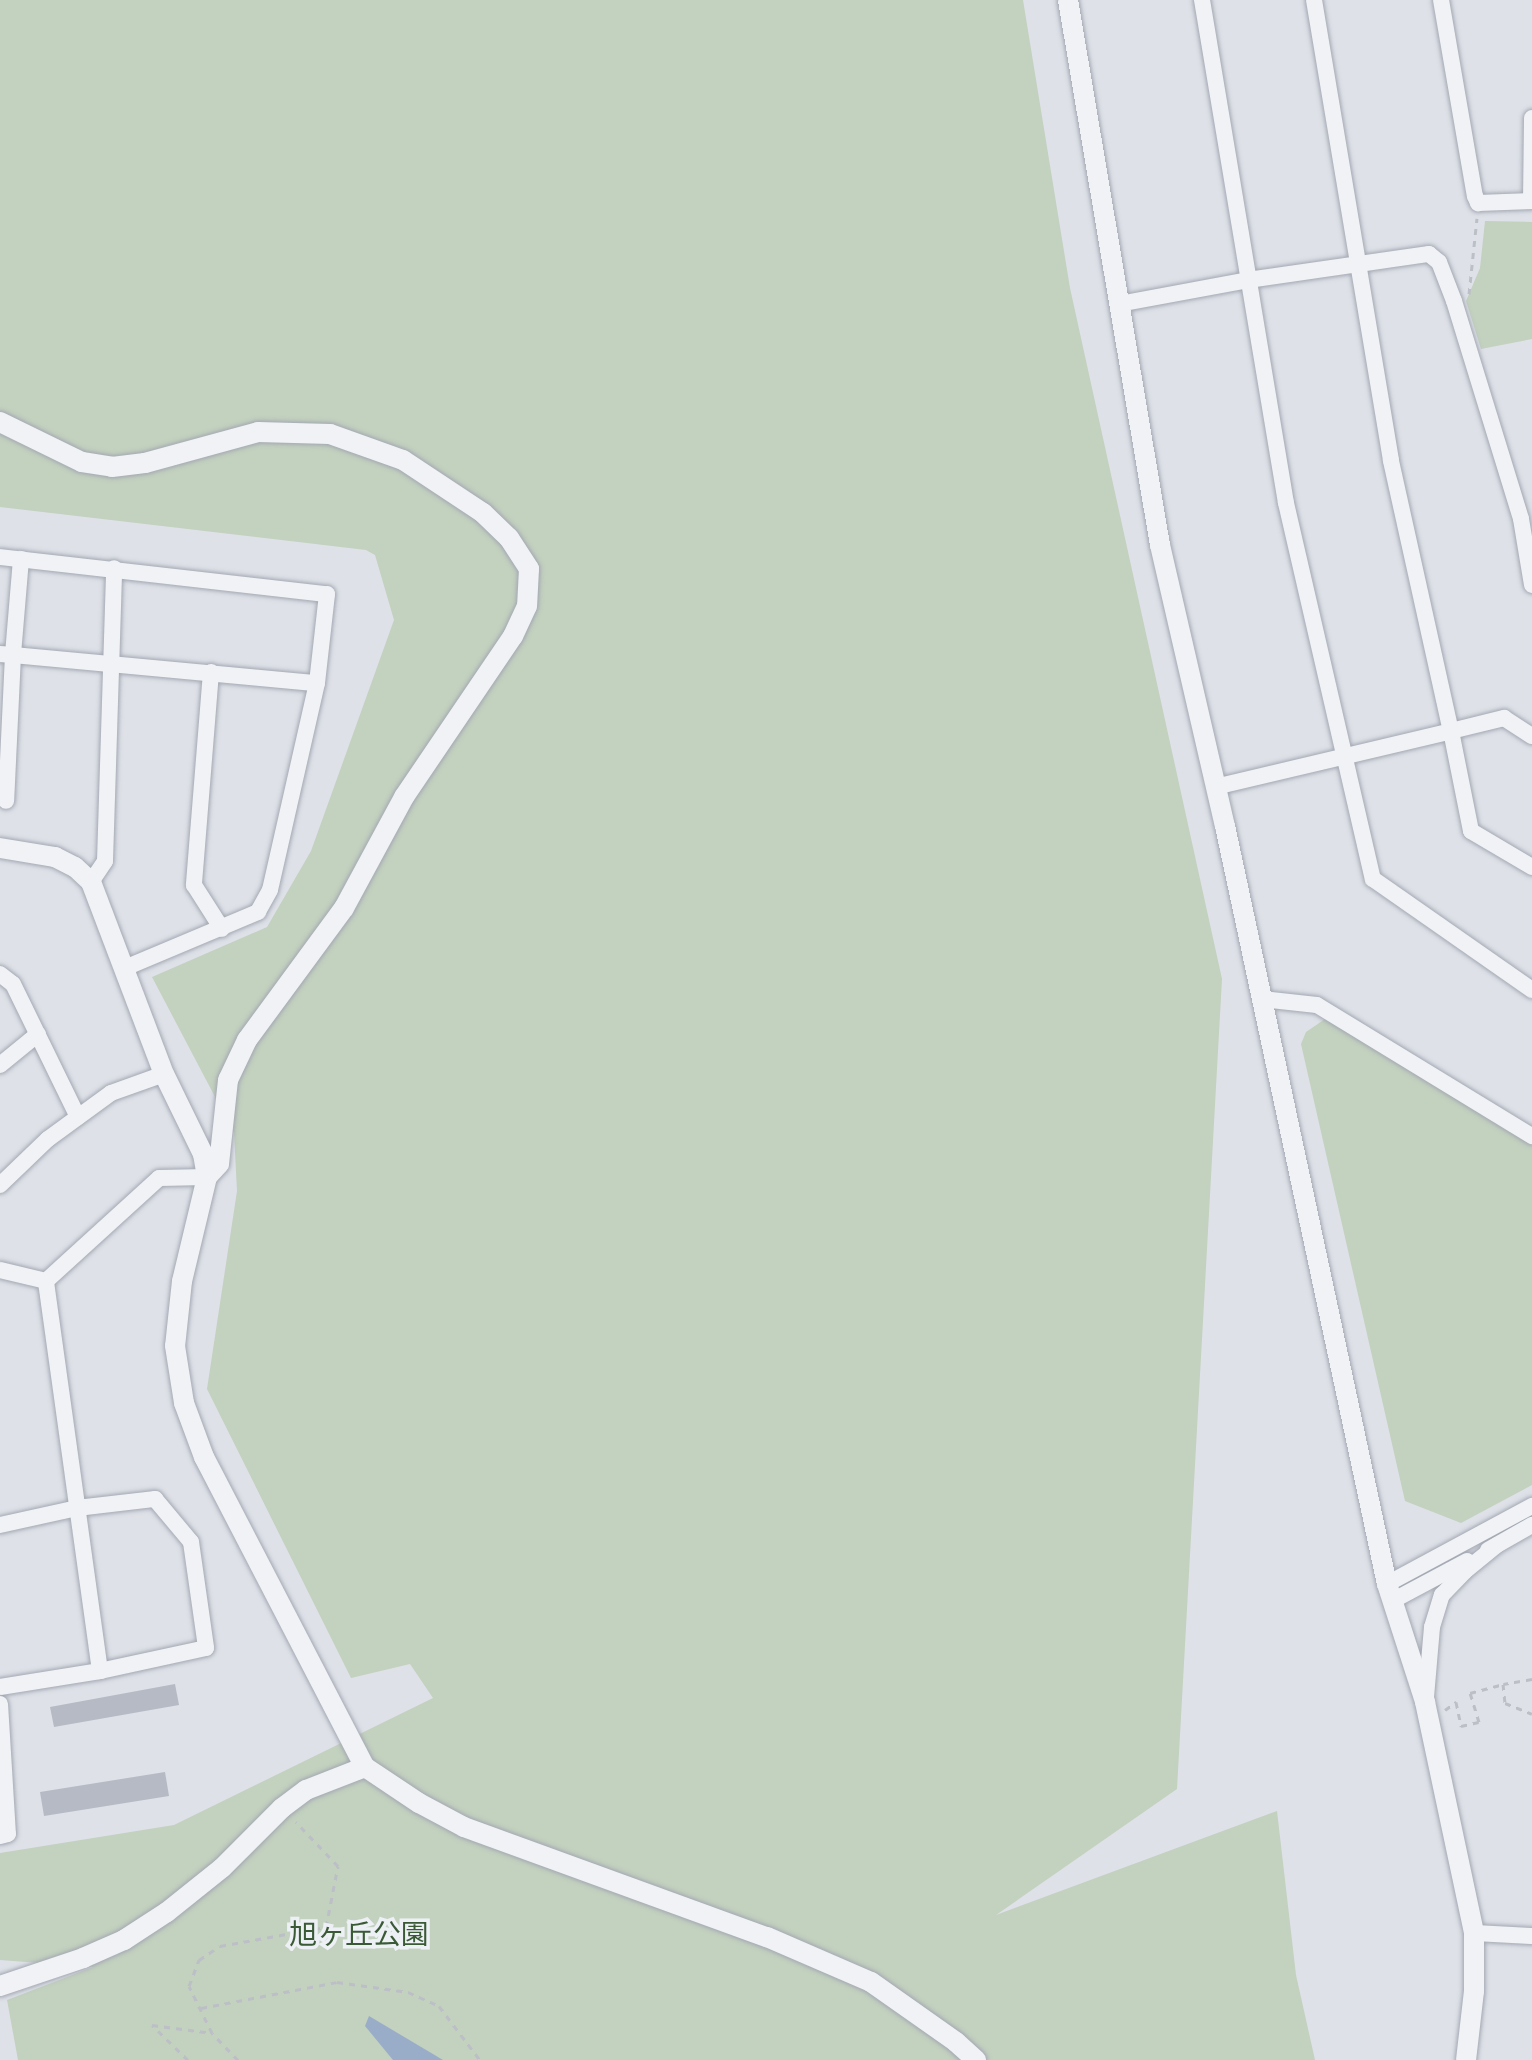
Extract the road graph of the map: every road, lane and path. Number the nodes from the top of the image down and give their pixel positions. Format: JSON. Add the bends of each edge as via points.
{"nodes":[{"id":1,"x":1068,"y":0,"type":"edge"},
{"id":2,"x":1202,"y":0,"type":"edge"},
{"id":3,"x":1314,"y":0,"type":"edge"},
{"id":4,"x":1441,"y":0,"type":"edge"},
{"id":5,"x":1532,"y":118,"type":"edge"},
{"id":6,"x":1531,"y":201,"type":"edge"},
{"id":7,"x":1478,"y":203,"type":"junction"},
{"id":8,"x":1358,"y":263,"type":"junction"},
{"id":9,"x":1248,"y":280,"type":"junction"},
{"id":10,"x":1454,"y":301,"type":"junction"},
{"id":11,"x":1119,"y":304,"type":"junction"},
{"id":12,"x":0,"y":422,"type":"edge"},
{"id":13,"x":1526,"y":518,"type":"edge"},
{"id":14,"x":0,"y":557,"type":"edge"},
{"id":15,"x":21,"y":559,"type":"junction"},
{"id":16,"x":114,"y":568,"type":"junction"},
{"id":17,"x":1532,"y":585,"type":"edge"},
{"id":18,"x":6,"y":654,"type":"edge"},
{"id":19,"x":111,"y":662,"type":"junction"},
{"id":20,"x":211,"y":672,"type":"junction"},
{"id":21,"x":317,"y":683,"type":"junction"},
{"id":22,"x":1451,"y":731,"type":"junction"},
{"id":23,"x":1532,"y":736,"type":"edge"},
{"id":24,"x":1343,"y":757,"type":"junction"},
{"id":25,"x":1215,"y":787,"type":"junction"},
{"id":26,"x":6,"y":801,"type":"dead end"},
{"id":27,"x":0,"y":848,"type":"edge"},
{"id":28,"x":1532,"y":867,"type":"edge"},
{"id":29,"x":91,"y":882,"type":"junction"},
{"id":30,"x":222,"y":929,"type":"junction"},
{"id":31,"x":125,"y":968,"type":"junction"},
{"id":32,"x":0,"y":974,"type":"edge"},
{"id":33,"x":1532,"y":990,"type":"edge"},
{"id":34,"x":1262,"y":999,"type":"junction"},
{"id":35,"x":38,"y":1034,"type":"junction"},
{"id":36,"x":0,"y":1065,"type":"edge"},
{"id":37,"x":164,"y":1074,"type":"junction"},
{"id":38,"x":78,"y":1117,"type":"junction"},
{"id":39,"x":1532,"y":1136,"type":"edge"},
{"id":40,"x":207,"y":1177,"type":"junction"},
{"id":41,"x":0,"y":1185,"type":"edge"},
{"id":42,"x":0,"y":1270,"type":"edge"},
{"id":43,"x":46,"y":1281,"type":"junction"},
{"id":44,"x":1532,"y":1506,"type":"edge"},
{"id":45,"x":77,"y":1508,"type":"junction"},
{"id":46,"x":0,"y":1525,"type":"edge"},
{"id":47,"x":1532,"y":1525,"type":"edge"},
{"id":48,"x":1497,"y":1545,"type":"junction"},
{"id":49,"x":1389,"y":1593,"type":"junction"},
{"id":50,"x":100,"y":1671,"type":"junction"},
{"id":51,"x":1532,"y":1679,"type":"edge"},
{"id":52,"x":1503,"y":1684,"type":"junction"},
{"id":53,"x":0,"y":1687,"type":"edge"},
{"id":54,"x":0,"y":1704,"type":"edge"},
{"id":55,"x":1427,"y":1712,"type":"junction"},
{"id":56,"x":1532,"y":1714,"type":"edge"},
{"id":57,"x":2,"y":1729,"type":"edge"},
{"id":58,"x":365,"y":1767,"type":"junction"},
{"id":59,"x":282,"y":1808,"type":"junction"},
{"id":60,"x":0,"y":1836,"type":"edge"},
{"id":61,"x":1474,"y":1933,"type":"junction"},
{"id":62,"x":1532,"y":1936,"type":"edge"},
{"id":63,"x":0,"y":1986,"type":"edge"},
{"id":64,"x":200,"y":2008,"type":"junction"},
{"id":65,"x":212,"y":2033,"type":"junction"},
{"id":66,"x":188,"y":2060,"type":"edge"},
{"id":67,"x":238,"y":2060,"type":"edge"},
{"id":68,"x":480,"y":2060,"type":"edge"},
{"id":69,"x":976,"y":2060,"type":"edge"},
{"id":70,"x":1466,"y":2060,"type":"edge"}],
"edges":[{"from":1,"to":11,"type":"street"},
{"from":2,"to":9,"type":"street"},
{"from":3,"to":8,"type":"street"},
{"from":4,"to":7,"type":"street"},
{"from":5,"to":6,"type":"street"},
{"from":6,"to":7,"type":"street"},
{"from":7,"to":10,"type":"path","via":[[1470,293]]},
{"from":8,"to":9,"type":"street"},
{"from":8,"to":10,"type":"street","via":[[1429,254],[1439,262]]},
{"from":8,"to":22,"type":"street","via":[[1391,461]]},
{"from":9,"to":11,"type":"street"},
{"from":9,"to":24,"type":"street","via":[[1286,503]]},
{"from":10,"to":13,"type":"street"},
{"from":11,"to":25,"type":"street","via":[[1160,545]]},
{"from":12,"to":40,"type":"street","via":[[72,458],[112,467],[258,432],[330,434],[403,460],[483,513],[509,538],[529,569],[527,606],[513,636],[404,797],[344,908],[247,1040],[228,1080],[219,1164]]},
{"from":13,"to":17,"type":"street"},
{"from":14,"to":15,"type":"street"},
{"from":15,"to":16,"type":"street"},
{"from":15,"to":18,"type":"street"},
{"from":16,"to":19,"type":"street"},
{"from":16,"to":21,"type":"street","via":[[327,594]]},
{"from":18,"to":19,"type":"street"},
{"from":18,"to":26,"type":"street"},
{"from":19,"to":20,"type":"street"},
{"from":19,"to":29,"type":"street","via":[[105,861]]},
{"from":20,"to":21,"type":"street"},
{"from":20,"to":30,"type":"street","via":[[194,885]]},
{"from":21,"to":30,"type":"street","via":[[270,890],[258,912]]},
{"from":22,"to":23,"type":"street","via":[[1504,718]]},
{"from":22,"to":24,"type":"street"},
{"from":22,"to":28,"type":"street","via":[[1471,831]]},
{"from":24,"to":25,"type":"street"},
{"from":24,"to":33,"type":"street","via":[[1373,879]]},
{"from":25,"to":34,"type":"street"},
{"from":27,"to":29,"type":"street","via":[[55,857]]},
{"from":29,"to":31,"type":"street"},
{"from":30,"to":31,"type":"street"},
{"from":31,"to":37,"type":"street"},
{"from":32,"to":35,"type":"street","via":[[13,984]]},
{"from":34,"to":39,"type":"street","via":[[1317,1005]]},
{"from":34,"to":49,"type":"street"},
{"from":35,"to":36,"type":"street"},
{"from":35,"to":38,"type":"street"},
{"from":37,"to":38,"type":"street","via":[[111,1093]]},
{"from":37,"to":40,"type":"street","via":[[203,1154]]},
{"from":38,"to":41,"type":"street"},
{"from":40,"to":43,"type":"street","via":[[159,1178]]},
{"from":40,"to":58,"type":"street","via":[[182,1281],[175,1346],[184,1403],[204,1457]]},
{"from":42,"to":43,"type":"street"},
{"from":43,"to":45,"type":"street"},
{"from":44,"to":49,"type":"street"},
{"from":45,"to":46,"type":"street"},
{"from":45,"to":50,"type":"street"},
{"from":45,"to":50,"type":"street","via":[[155,1499],[191,1542],[202,1603],[206,1648]]},
{"from":47,"to":48,"type":"street"},
{"from":48,"to":49,"type":"street"},
{"from":48,"to":55,"type":"street","via":[[1442,1595],[1432,1627]]},
{"from":49,"to":55,"type":"street"},
{"from":50,"to":53,"type":"street"},
{"from":51,"to":52,"type":"path"},
{"from":52,"to":55,"type":"path","via":[[1470,1693],[1479,1722],[1461,1726],[1456,1702]]},
{"from":52,"to":56,"type":"path","via":[[1505,1703]]},
{"from":54,"to":57,"type":"street"},
{"from":55,"to":61,"type":"street"},
{"from":57,"to":60,"type":"street","via":[[8,1834]]},
{"from":58,"to":59,"type":"street","via":[[306,1790]]},
{"from":58,"to":69,"type":"street","via":[[464,1827],[767,1937],[871,1982]]},
{"from":59,"to":63,"type":"street","via":[[222,1868],[124,1940]]},
{"from":59,"to":64,"type":"path","via":[[338,1866],[326,1927],[220,1946],[199,1960],[189,1986]]},
{"from":61,"to":62,"type":"street"},
{"from":61,"to":70,"type":"street"},
{"from":64,"to":65,"type":"path"},
{"from":64,"to":68,"type":"path","via":[[337,1982],[408,1992],[439,2006]]},
{"from":65,"to":66,"type":"path","via":[[152,2025]]},
{"from":65,"to":67,"type":"path"}]}
